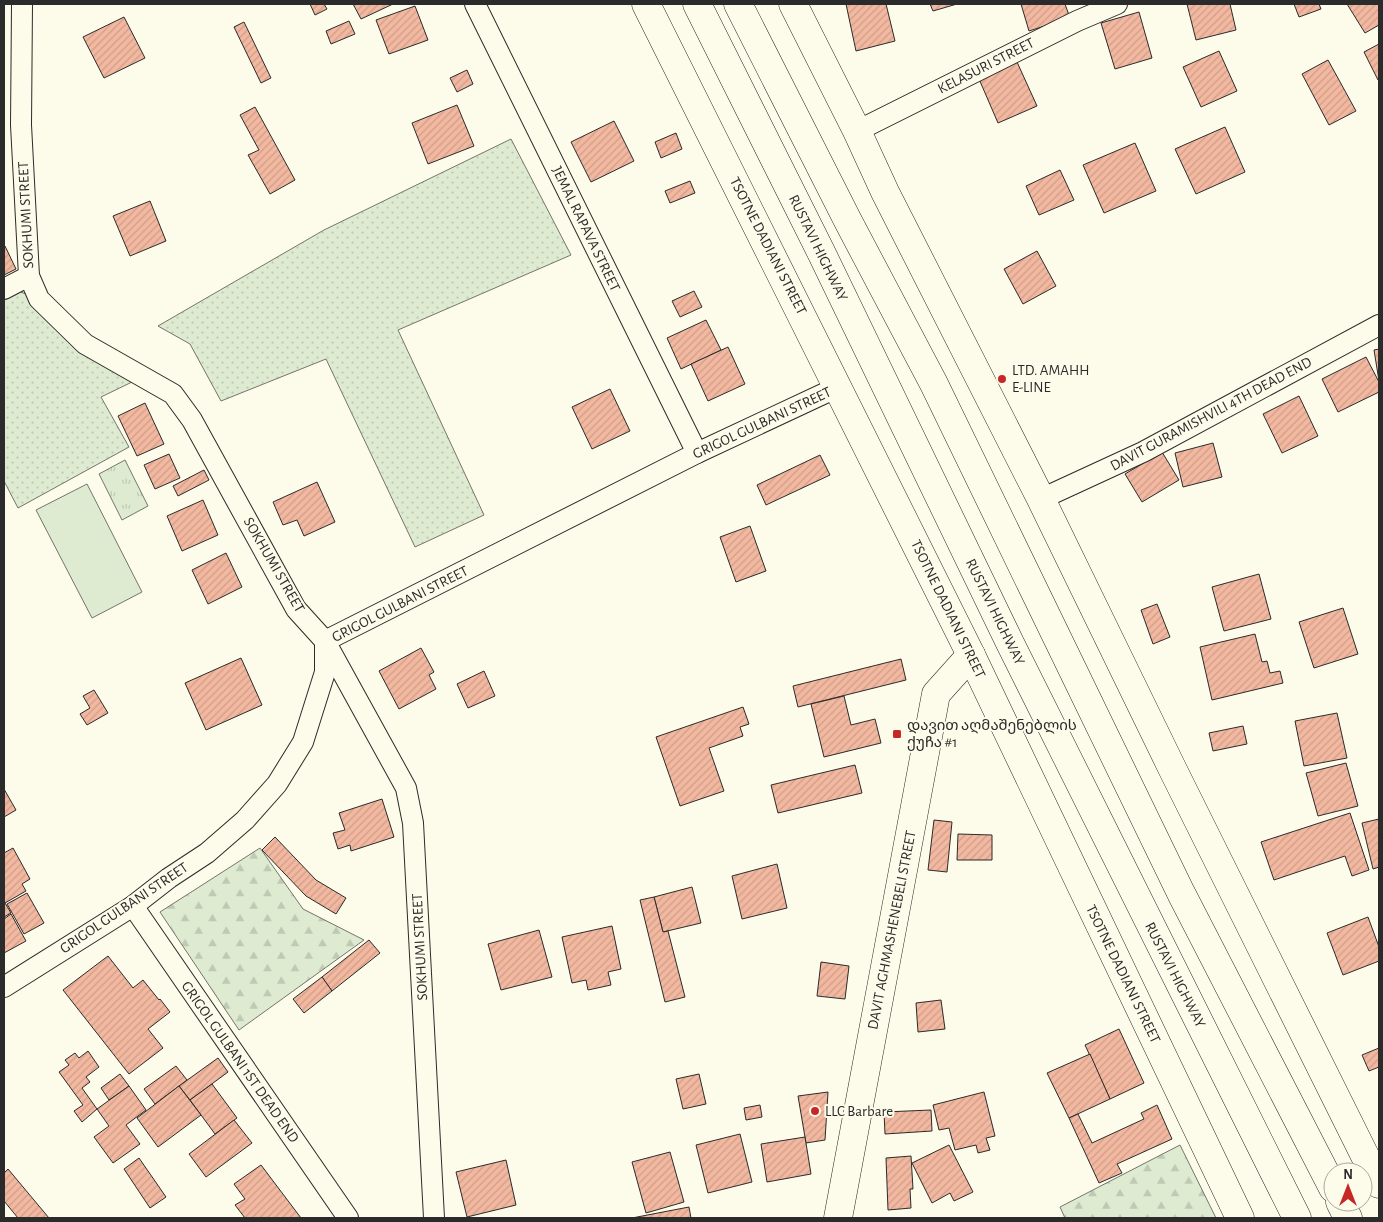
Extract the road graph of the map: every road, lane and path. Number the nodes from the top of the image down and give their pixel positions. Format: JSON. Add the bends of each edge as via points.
{"nodes":[{"id":1,"x":22,"y":4,"type":"edge"},
{"id":2,"x":475,"y":4,"type":"edge"},
{"id":3,"x":646,"y":4,"type":"edge"},
{"id":4,"x":697,"y":4,"type":"edge"},
{"id":5,"x":738,"y":4,"type":"edge"},
{"id":6,"x":792,"y":4,"type":"edge"},
{"id":7,"x":1116,"y":4,"type":"edge"},
{"id":8,"x":857,"y":131,"type":"junction"},
{"id":9,"x":30,"y":276,"type":"junction"},
{"id":10,"x":4,"y":289,"type":"edge"},
{"id":11,"x":1379,"y":326,"type":"edge"},
{"id":12,"x":838,"y":387,"type":"junction"},
{"id":13,"x":697,"y":453,"type":"junction"},
{"id":14,"x":1041,"y":500,"type":"junction"},
{"id":15,"x":325,"y":642,"type":"junction"},
{"id":16,"x":971,"y":655,"type":"junction"},
{"id":17,"x":133,"y":906,"type":"junction"},
{"id":18,"x":4,"y":987,"type":"edge"},
{"id":19,"x":1323,"y":1169,"type":"edge"},
{"id":20,"x":1379,"y":1184,"type":"edge"},
{"id":21,"x":348,"y":1218,"type":"edge"},
{"id":22,"x":434,"y":1218,"type":"edge"},
{"id":23,"x":838,"y":1218,"type":"edge"},
{"id":24,"x":1240,"y":1218,"type":"edge"},
{"id":25,"x":1297,"y":1218,"type":"edge"}],
"edges":[{"from":1,"to":9,"type":"street","name":"SOKHUMI STREET","via":[[21,125]]},
{"from":2,"to":13,"type":"street","name":"JEMAL RAPAVA STREET"},
{"from":3,"to":12,"type":"main road","name":"TSOTNE DADIANI STREET"},
{"from":4,"to":25,"type":"main road","name":"RUSTAVI HIGHWAY","via":[[1010,643]]},
{"from":5,"to":19,"type":"main road","via":[[934,384],[1181,893]]},
{"from":6,"to":8,"type":"main road"},
{"from":7,"to":8,"type":"street","name":"KELASURI STREET","via":[[1077,20]]},
{"from":8,"to":14,"type":"main road"},
{"from":9,"to":10,"type":"street"},
{"from":9,"to":15,"type":"street","name":"SOKHUMI STREET","via":[[39,299],[85,344],[173,394],[192,420],[296,608]]},
{"from":11,"to":14,"type":"street","name":"DAVIT GURAMISHVILI 4TH DEAD END","via":[[1143,452]]},
{"from":12,"to":13,"type":"street","name":"GRIGOL GULBANI STREET"},
{"from":12,"to":16,"type":"main road","name":"TSOTNE DADIANI STREET"},
{"from":13,"to":15,"type":"street","name":"GRIGOL GULBANI STREET"},
{"from":14,"to":20,"type":"main road"},
{"from":15,"to":17,"type":"street","name":"GRIGOL GULBANI STREET","via":[[325,672],[303,742],[277,784],[245,820],[207,853]]},
{"from":15,"to":22,"type":"street","name":"SOKHUMI STREET","via":[[406,788],[414,823]]},
{"from":16,"to":23,"type":"main road","name":"DAVIT AGHMASHENEBELI STREET","via":[[936,694]]},
{"from":16,"to":24,"type":"main road","name":"TSOTNE DADIANI STREET"},
{"from":17,"to":18,"type":"street","name":"GRIGOL GULBANI STREET"},
{"from":17,"to":21,"type":"street","name":"GRIGOL GULBANI 1ST DEAD END"}]}
